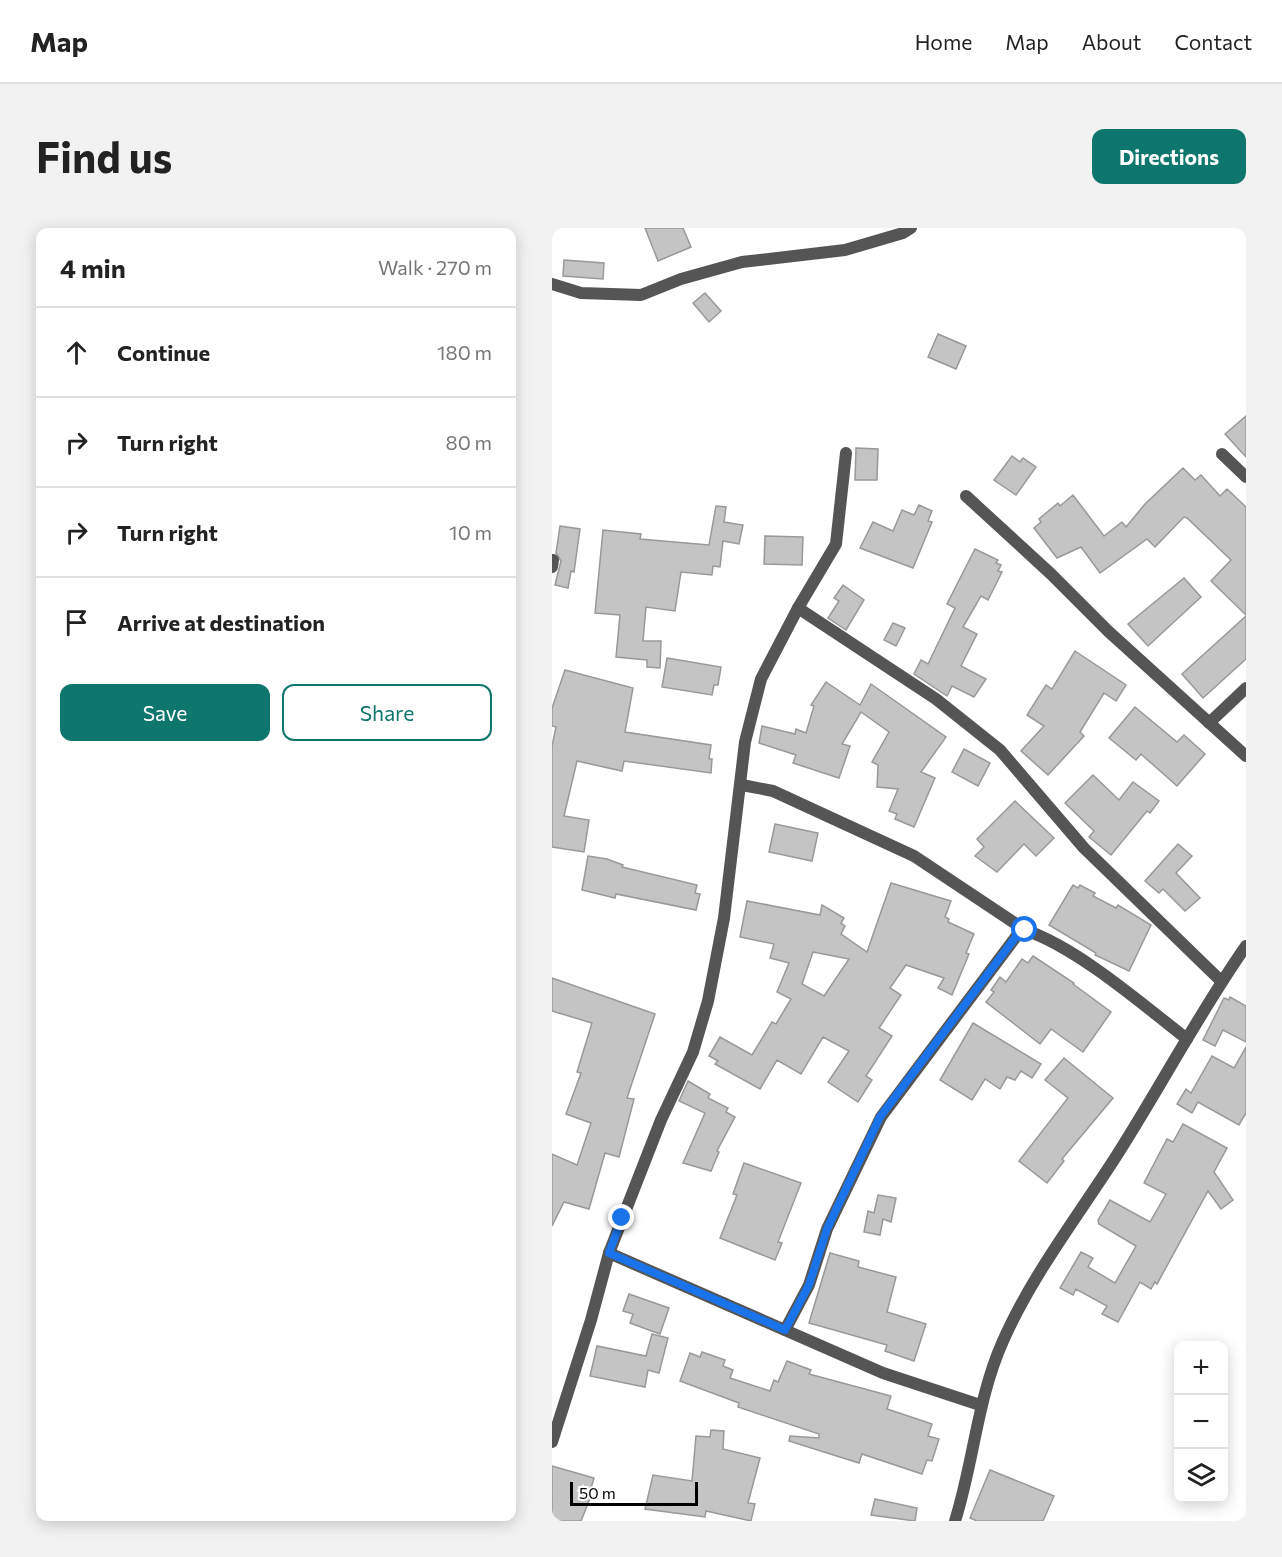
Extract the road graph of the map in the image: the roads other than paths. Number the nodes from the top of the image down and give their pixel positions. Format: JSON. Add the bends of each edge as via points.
{"nodes":[{"id":1,"x":905,"y":230,"type":"edge"},
{"id":2,"x":552,"y":284,"type":"edge"},
{"id":3,"x":846,"y":453,"type":"dead end"},
{"id":4,"x":1222,"y":454,"type":"dead end"},
{"id":5,"x":1246,"y":477,"type":"edge"},
{"id":6,"x":966,"y":496,"type":"dead end"},
{"id":7,"x":798,"y":608,"type":"junction"},
{"id":8,"x":1246,"y":688,"type":"edge"},
{"id":9,"x":1209,"y":723,"type":"junction"},
{"id":10,"x":1246,"y":756,"type":"edge"},
{"id":11,"x":742,"y":785,"type":"junction"},
{"id":12,"x":1025,"y":930,"type":"junction"},
{"id":13,"x":1246,"y":946,"type":"edge"},
{"id":14,"x":1221,"y":981,"type":"junction"},
{"id":15,"x":1187,"y":1039,"type":"junction"},
{"id":16,"x":609,"y":1253,"type":"junction"},
{"id":17,"x":785,"y":1330,"type":"junction"},
{"id":18,"x":980,"y":1405,"type":"junction"},
{"id":19,"x":552,"y":1442,"type":"edge"},
{"id":20,"x":955,"y":1521,"type":"edge"}],
"edges":[{"from":1,"to":2,"type":"street","via":[[845,250],[742,262],[641,295],[581,293]]},
{"from":3,"to":7,"type":"street","via":[[836,544]]},
{"from":4,"to":5,"type":"street"},
{"from":6,"to":9,"type":"street"},
{"from":7,"to":11,"type":"street","via":[[761,679],[745,742]]},
{"from":7,"to":14,"type":"street","via":[[927,693],[1000,750],[1084,848]]},
{"from":8,"to":9,"type":"street"},
{"from":9,"to":10,"type":"street"},
{"from":11,"to":12,"type":"street","via":[[773,791],[914,856]]},
{"from":11,"to":16,"type":"street","via":[[724,918],[705,1011],[693,1052],[661,1120]]},
{"from":12,"to":15,"type":"street","via":[[1067,951]]},
{"from":12,"to":17,"type":"street","via":[[1018,934],[880,1117],[827,1229],[809,1285]]},
{"from":13,"to":14,"type":"street"},
{"from":14,"to":15,"type":"street"},
{"from":15,"to":18,"type":"street","via":[[1040,1272],[1003,1341]]},
{"from":16,"to":17,"type":"street"},
{"from":16,"to":19,"type":"street"},
{"from":17,"to":18,"type":"street","via":[[883,1373]]},
{"from":18,"to":20,"type":"street"}]}
